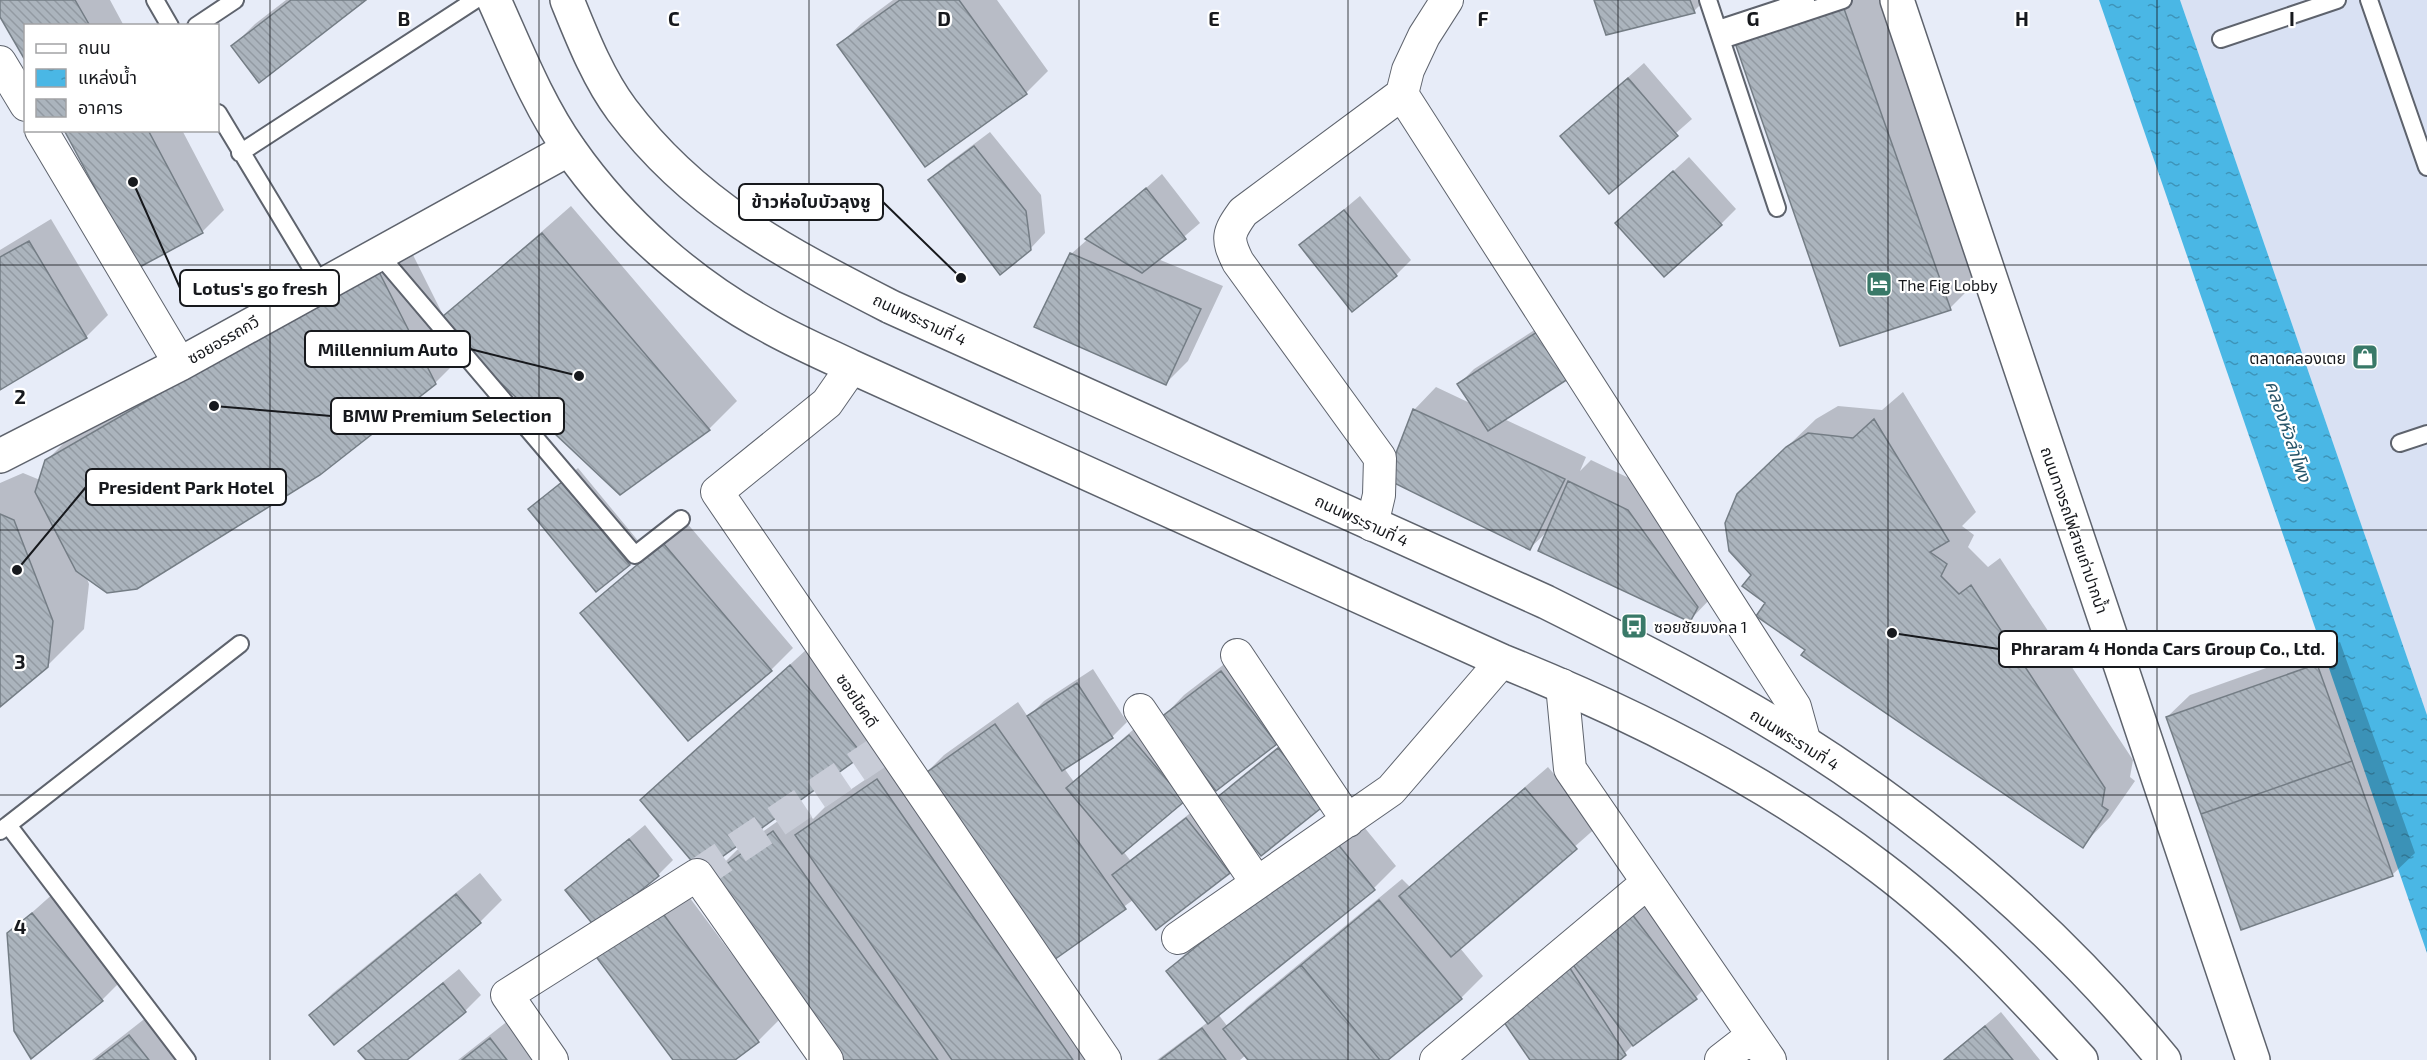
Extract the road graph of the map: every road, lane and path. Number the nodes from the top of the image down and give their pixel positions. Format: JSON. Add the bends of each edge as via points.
{"nodes":[{"id":1,"x":155,"y":0,"type":"edge"},
{"id":2,"x":235,"y":0,"type":"edge"},
{"id":3,"x":475,"y":0,"type":"edge"},
{"id":4,"x":494,"y":0,"type":"edge"},
{"id":5,"x":567,"y":0,"type":"edge"},
{"id":6,"x":1447,"y":0,"type":"edge"},
{"id":7,"x":1708,"y":0,"type":"edge"},
{"id":8,"x":1806,"y":0,"type":"edge"},
{"id":9,"x":1843,"y":0,"type":"edge"},
{"id":10,"x":1897,"y":0,"type":"edge"},
{"id":11,"x":2337,"y":0,"type":"edge"},
{"id":12,"x":2369,"y":0,"type":"edge"},
{"id":13,"x":169,"y":24,"type":"edge"},
{"id":14,"x":199,"y":24,"type":"edge"},
{"id":15,"x":1720,"y":34,"type":"junction"},
{"id":16,"x":2221,"y":39,"type":"dead end"},
{"id":17,"x":0,"y":62,"type":"edge"},
{"id":18,"x":1402,"y":94,"type":"junction"},
{"id":19,"x":24,"y":102,"type":"edge"},
{"id":20,"x":219,"y":115,"type":"edge"},
{"id":21,"x":42,"y":132,"type":"edge"},
{"id":22,"x":569,"y":149,"type":"junction"},
{"id":23,"x":240,"y":153,"type":"junction"},
{"id":24,"x":2427,"y":167,"type":"edge"},
{"id":25,"x":1777,"y":208,"type":"dead end"},
{"id":26,"x":378,"y":253,"type":"junction"},
{"id":27,"x":321,"y":284,"type":"junction"},
{"id":28,"x":180,"y":364,"type":"junction"},
{"id":29,"x":852,"y":367,"type":"junction"},
{"id":30,"x":2427,"y":434,"type":"edge"},
{"id":31,"x":2400,"y":444,"type":"dead end"},
{"id":32,"x":0,"y":456,"type":"edge"},
{"id":33,"x":681,"y":519,"type":"dead end"},
{"id":34,"x":1372,"y":525,"type":"junction"},
{"id":35,"x":240,"y":644,"type":"dead end"},
{"id":36,"x":1237,"y":655,"type":"dead end"},
{"id":37,"x":1502,"y":661,"type":"junction"},
{"id":38,"x":1562,"y":685,"type":"junction"},
{"id":39,"x":1140,"y":710,"type":"dead end"},
{"id":40,"x":1805,"y":743,"type":"junction"},
{"id":41,"x":1348,"y":820,"type":"junction"},
{"id":42,"x":4,"y":828,"type":"edge"},
{"id":43,"x":1257,"y":883,"type":"junction"},
{"id":44,"x":1647,"y":883,"type":"junction"},
{"id":45,"x":1178,"y":938,"type":"dead end"},
{"id":46,"x":1761,"y":1048,"type":"edge"},
{"id":47,"x":187,"y":1060,"type":"edge"},
{"id":48,"x":552,"y":1060,"type":"edge"},
{"id":49,"x":827,"y":1060,"type":"edge"},
{"id":50,"x":1104,"y":1060,"type":"edge"},
{"id":51,"x":1436,"y":1060,"type":"edge"},
{"id":52,"x":1722,"y":1060,"type":"edge"},
{"id":53,"x":2082,"y":1060,"type":"edge"},
{"id":54,"x":2164,"y":1060,"type":"edge"},
{"id":55,"x":2253,"y":1060,"type":"edge"}],
"edges":[{"from":1,"to":13,"type":"lane"},
{"from":2,"to":14,"type":"lane"},
{"from":3,"to":23,"type":"lane"},
{"from":4,"to":22,"type":"main road","via":[[531,82]]},
{"from":5,"to":34,"type":"main road","name":"ถนนพระรามที่ 4","via":[[585,43],[621,108],[665,161],[718,208],[788,254],[891,307]]},
{"from":6,"to":18,"type":"street","via":[[1424,36]]},
{"from":7,"to":15,"type":"lane"},
{"from":8,"to":15,"type":"lane"},
{"from":9,"to":15,"type":"lane"},
{"from":10,"to":55,"type":"main road","name":"ถนนทางรถไฟสายเก่าปากน้ำ"},
{"from":11,"to":16,"type":"lane"},
{"from":12,"to":24,"type":"lane"},
{"from":15,"to":25,"type":"lane"},
{"from":17,"to":19,"type":"street"},
{"from":18,"to":34,"type":"street","via":[[1243,212],[1229,231],[1230,246],[1238,262],[1380,458],[1379,495]]},
{"from":18,"to":40,"type":"street","via":[[1795,707]]},
{"from":20,"to":23,"type":"lane"},
{"from":21,"to":28,"type":"street"},
{"from":22,"to":26,"type":"main road","name":"ซอยอรรถกวี"},
{"from":22,"to":29,"type":"main road","via":[[601,191],[693,278],[769,327]]},
{"from":23,"to":27,"type":"lane"},
{"from":26,"to":27,"type":"main road","name":"ซอยอรรถกวี"},
{"from":26,"to":33,"type":"lane","via":[[634,555]]},
{"from":27,"to":28,"type":"main road","name":"ซอยอรรถกวี"},
{"from":28,"to":32,"type":"main road","name":"ซอยอรรถกวี"},
{"from":29,"to":37,"type":"main road"},
{"from":29,"to":50,"type":"street","name":"ซอยโชคดี","via":[[827,403],[717,492]]},
{"from":30,"to":31,"type":"lane"},
{"from":34,"to":40,"type":"main road","name":"ถนนพระรามที่ 4","via":[[1577,618]]},
{"from":35,"to":42,"type":"lane"},
{"from":36,"to":41,"type":"street"},
{"from":37,"to":38,"type":"main road"},
{"from":37,"to":41,"type":"street","via":[[1391,790]]},
{"from":38,"to":44,"type":"street","via":[[1570,769]]},
{"from":38,"to":53,"type":"main road","via":[[1737,775],[1812,819],[1882,868],[1957,932]]},
{"from":39,"to":43,"type":"street"},
{"from":40,"to":54,"type":"main road","name":"ถนนพระรามที่ 4","via":[[1901,808],[1998,887],[2081,968]]},
{"from":41,"to":43,"type":"street"},
{"from":42,"to":47,"type":"lane"},
{"from":43,"to":45,"type":"street"},
{"from":44,"to":46,"type":"street"},
{"from":44,"to":51,"type":"street"},
{"from":46,"to":52,"type":"street"},
{"from":48,"to":49,"type":"street","via":[[507,995],[697,875]]}]}
